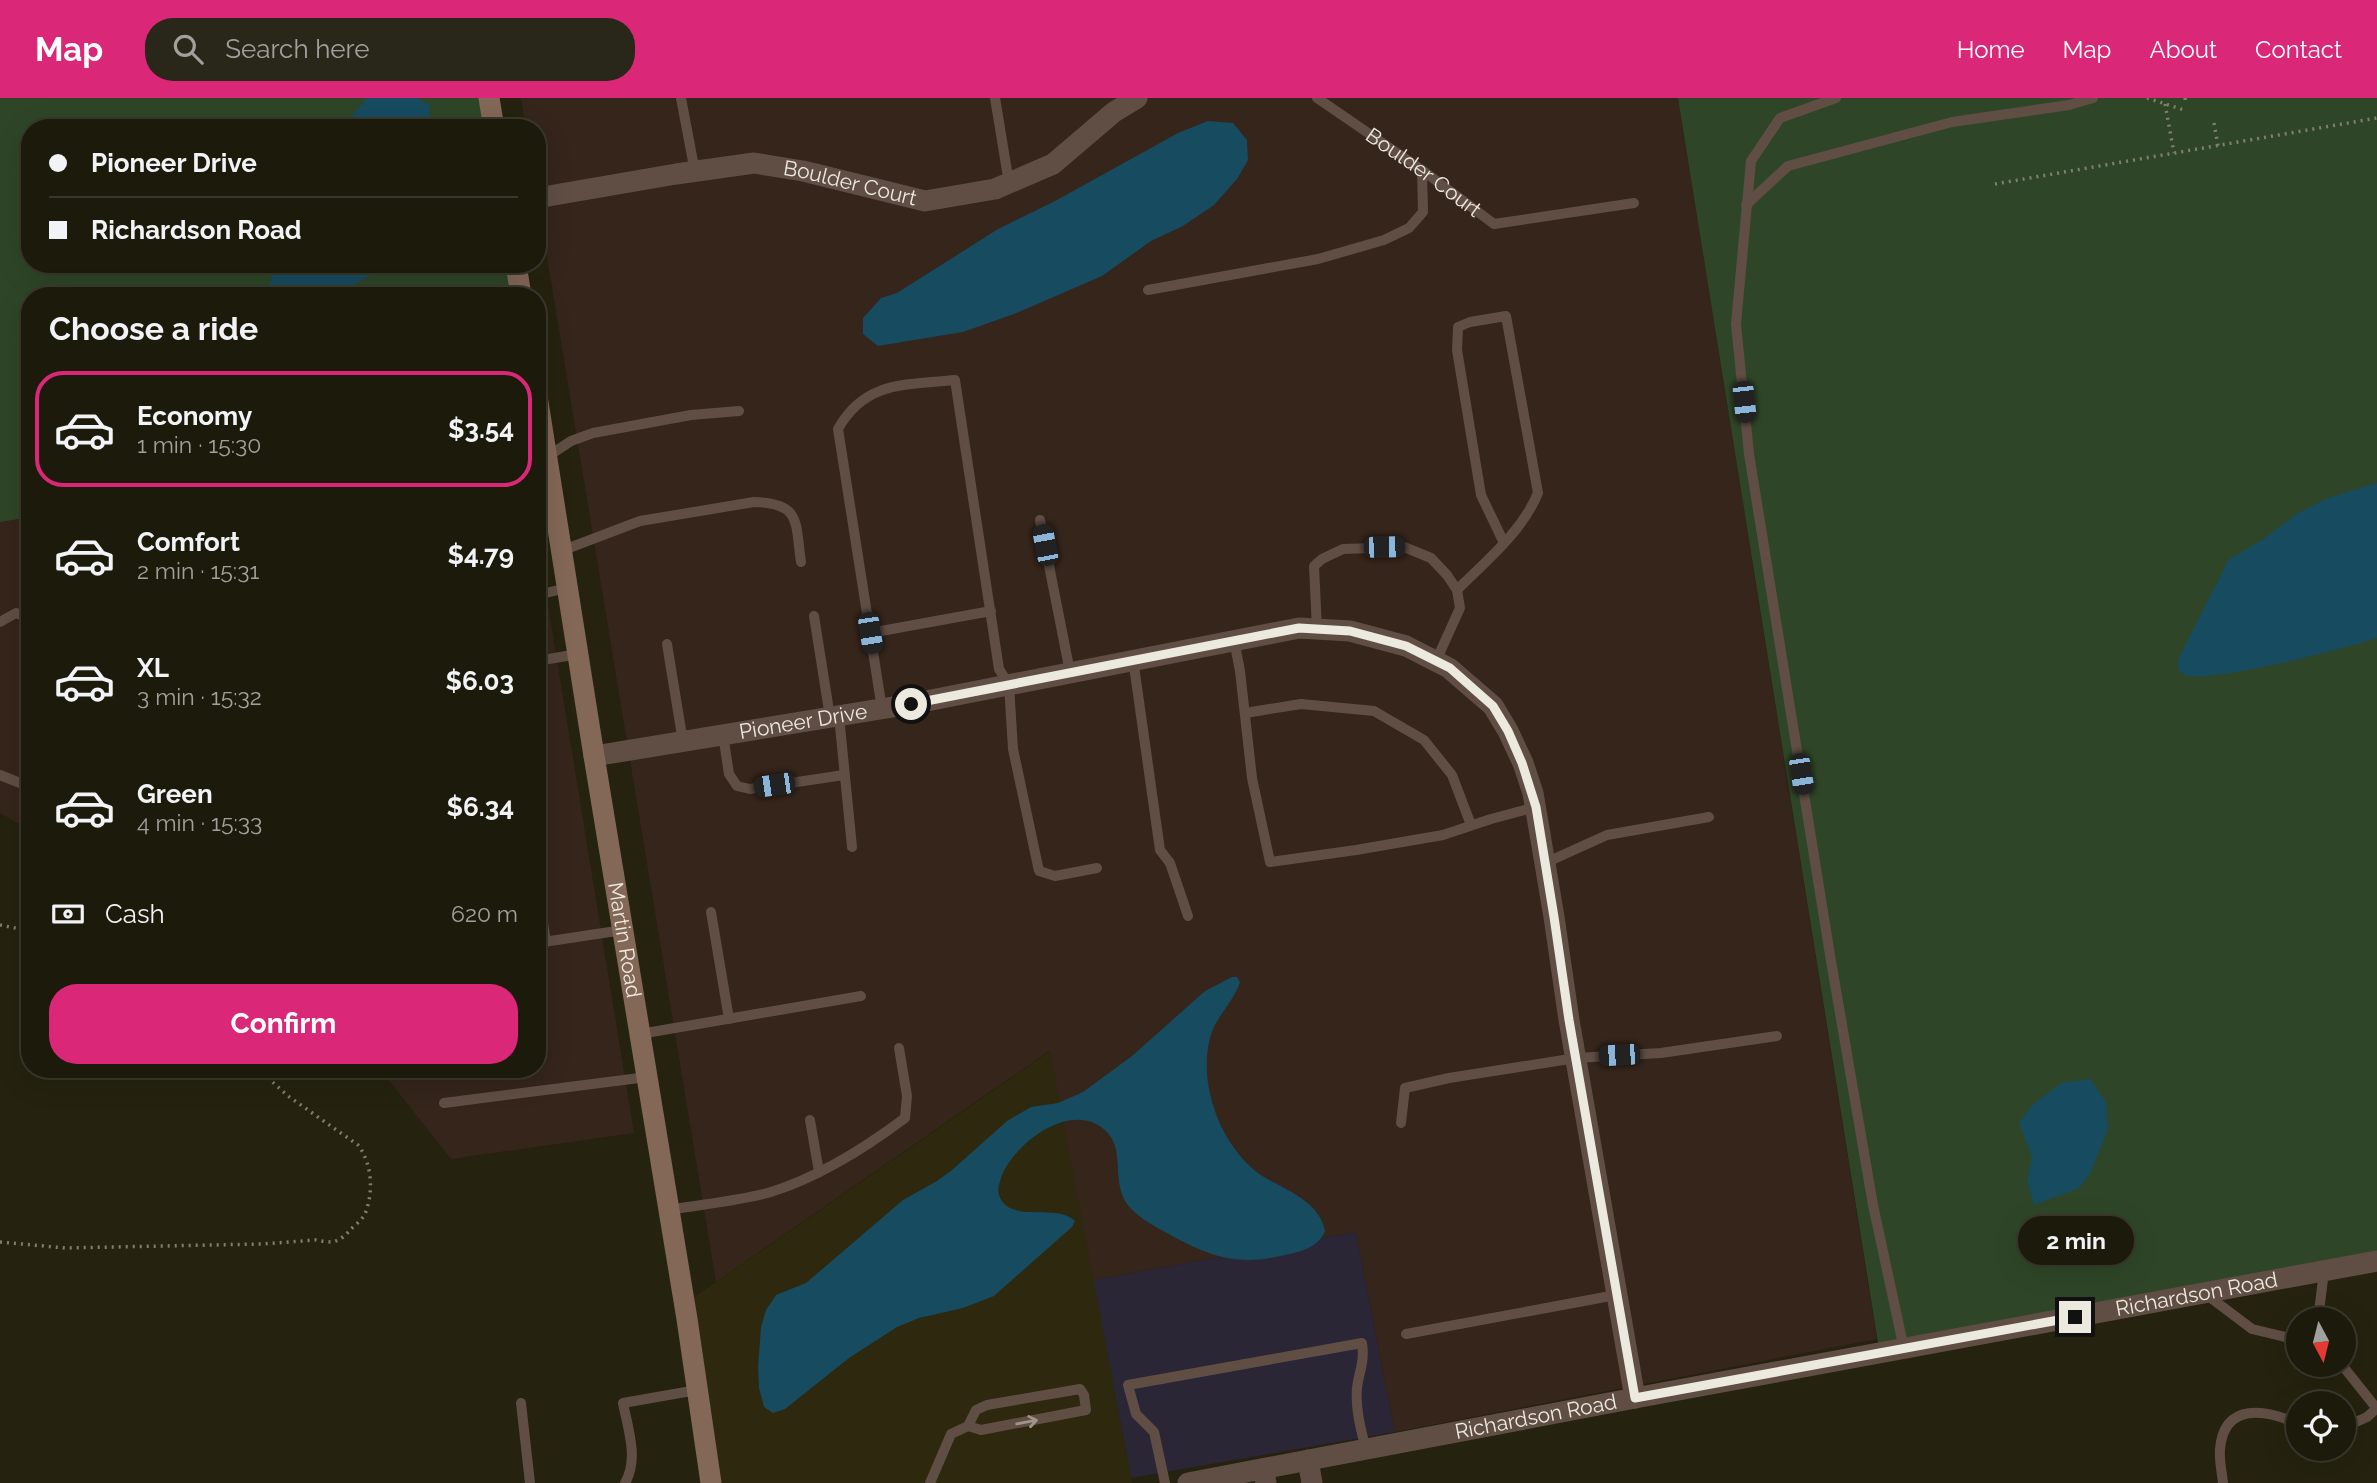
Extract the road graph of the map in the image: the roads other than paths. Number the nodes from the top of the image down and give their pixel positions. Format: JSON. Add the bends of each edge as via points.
{"nodes":[{"id":1,"x":489,"y":98,"type":"edge"},
{"id":2,"x":681,"y":98,"type":"edge"},
{"id":3,"x":995,"y":98,"type":"edge"},
{"id":4,"x":1137,"y":98,"type":"edge"},
{"id":5,"x":1317,"y":98,"type":"edge"},
{"id":6,"x":1836,"y":98,"type":"edge"},
{"id":7,"x":2093,"y":98,"type":"edge"},
{"id":8,"x":492,"y":119,"type":"edge"},
{"id":9,"x":1422,"y":170,"type":"junction"},
{"id":10,"x":695,"y":172,"type":"junction"},
{"id":11,"x":1009,"y":183,"type":"junction"},
{"id":12,"x":546,"y":197,"type":"edge"},
{"id":13,"x":1634,"y":203,"type":"dead end"},
{"id":14,"x":1746,"y":205,"type":"junction"},
{"id":15,"x":1148,"y":290,"type":"dead end"},
{"id":16,"x":739,"y":411,"type":"dead end"},
{"id":17,"x":546,"y":451,"type":"edge"},
{"id":18,"x":547,"y":457,"type":"junction"},
{"id":19,"x":1040,"y":520,"type":"dead end"},
{"id":20,"x":1504,"y":543,"type":"junction"},
{"id":21,"x":561,"y":551,"type":"junction"},
{"id":22,"x":801,"y":562,"type":"dead end"},
{"id":23,"x":567,"y":588,"type":"junction"},
{"id":24,"x":1457,"y":590,"type":"junction"},
{"id":25,"x":546,"y":593,"type":"edge"},
{"id":26,"x":991,"y":611,"type":"junction"},
{"id":27,"x":21,"y":615,"type":"edge"},
{"id":28,"x":814,"y":617,"type":"dead end"},
{"id":29,"x":0,"y":622,"type":"edge"},
{"id":30,"x":1317,"y":629,"type":"junction"},
{"id":31,"x":870,"y":633,"type":"junction"},
{"id":32,"x":1234,"y":640,"type":"junction"},
{"id":33,"x":667,"y":643,"type":"dead end"},
{"id":34,"x":578,"y":654,"type":"junction"},
{"id":35,"x":546,"y":659,"type":"edge"},
{"id":36,"x":1133,"y":659,"type":"junction"},
{"id":37,"x":1436,"y":661,"type":"junction"},
{"id":38,"x":1070,"y":672,"type":"junction"},
{"id":39,"x":1009,"y":685,"type":"junction"},
{"id":40,"x":882,"y":709,"type":"junction"},
{"id":41,"x":1245,"y":713,"type":"junction"},
{"id":42,"x":834,"y":717,"type":"junction"},
{"id":43,"x":723,"y":735,"type":"junction"},
{"id":44,"x":683,"y":741,"type":"junction"},
{"id":45,"x":594,"y":756,"type":"junction"},
{"id":46,"x":0,"y":775,"type":"edge"},
{"id":47,"x":844,"y":775,"type":"junction"},
{"id":48,"x":21,"y":783,"type":"edge"},
{"id":49,"x":1536,"y":807,"type":"junction"},
{"id":50,"x":1709,"y":817,"type":"dead end"},
{"id":51,"x":1471,"y":825,"type":"junction"},
{"id":52,"x":852,"y":847,"type":"dead end"},
{"id":53,"x":1545,"y":863,"type":"junction"},
{"id":54,"x":1097,"y":868,"type":"dead end"},
{"id":55,"x":710,"y":912,"type":"dead end"},
{"id":56,"x":1188,"y":916,"type":"dead end"},
{"id":57,"x":623,"y":930,"type":"junction"},
{"id":58,"x":546,"y":942,"type":"edge"},
{"id":59,"x":861,"y":996,"type":"dead end"},
{"id":60,"x":729,"y":1019,"type":"junction"},
{"id":61,"x":640,"y":1034,"type":"junction"},
{"id":62,"x":1777,"y":1036,"type":"dead end"},
{"id":63,"x":899,"y":1048,"type":"dead end"},
{"id":64,"x":1576,"y":1058,"type":"junction"},
{"id":65,"x":647,"y":1077,"type":"junction"},
{"id":66,"x":444,"y":1103,"type":"dead end"},
{"id":67,"x":810,"y":1120,"type":"dead end"},
{"id":68,"x":1401,"y":1123,"type":"dead end"},
{"id":69,"x":819,"y":1172,"type":"junction"},
{"id":70,"x":669,"y":1210,"type":"junction"},
{"id":71,"x":2377,"y":1261,"type":"edge"},
{"id":72,"x":2324,"y":1271,"type":"junction"},
{"id":73,"x":2205,"y":1293,"type":"junction"},
{"id":74,"x":1616,"y":1295,"type":"junction"},
{"id":75,"x":2320,"y":1307,"type":"edge"},
{"id":76,"x":1406,"y":1334,"type":"dead end"},
{"id":77,"x":2286,"y":1337,"type":"edge"},
{"id":78,"x":1904,"y":1349,"type":"junction"},
{"id":79,"x":2352,"y":1377,"type":"edge"},
{"id":80,"x":697,"y":1390,"type":"junction"},
{"id":81,"x":1635,"y":1398,"type":"junction"},
{"id":82,"x":522,"y":1403,"type":"dead end"},
{"id":83,"x":2377,"y":1408,"type":"edge"},
{"id":84,"x":2286,"y":1419,"type":"edge"},
{"id":85,"x":2356,"y":1422,"type":"edge"},
{"id":86,"x":968,"y":1426,"type":"junction"},
{"id":87,"x":1366,"y":1450,"type":"junction"},
{"id":88,"x":1308,"y":1460,"type":"junction"},
{"id":89,"x":1264,"y":1476,"type":"edge"},
{"id":90,"x":530,"y":1483,"type":"edge"},
{"id":91,"x":625,"y":1483,"type":"edge"},
{"id":92,"x":711,"y":1483,"type":"edge"},
{"id":93,"x":930,"y":1483,"type":"edge"},
{"id":94,"x":1165,"y":1483,"type":"edge"},
{"id":95,"x":1188,"y":1483,"type":"edge"},
{"id":96,"x":1312,"y":1483,"type":"edge"},
{"id":97,"x":2222,"y":1483,"type":"edge"}],
"edges":[{"from":1,"to":8,"type":"main road"},
{"from":2,"to":10,"type":"lane"},
{"from":3,"to":11,"type":"lane"},
{"from":4,"to":11,"type":"street","name":"Boulder Court","via":[[1053,164]]},
{"from":5,"to":9,"type":"lane","name":"Boulder Court"},
{"from":6,"to":14,"type":"lane","via":[[1780,118],[1751,161]]},
{"from":7,"to":14,"type":"lane","via":[[1952,122],[1788,166]]},
{"from":9,"to":13,"type":"lane","name":"Boulder Court","via":[[1494,224]]},
{"from":9,"to":15,"type":"lane","via":[[1423,212],[1409,228],[1384,240],[1318,259]]},
{"from":10,"to":11,"type":"street","name":"Boulder Court","via":[[754,163],[925,201]]},
{"from":10,"to":12,"type":"street","name":"Boulder Court"},
{"from":14,"to":78,"type":"lane","via":[[1736,324],[1749,454],[1833,975],[1873,1205]]},
{"from":16,"to":18,"type":"lane","via":[[593,433]]},
{"from":17,"to":18,"type":"main road","name":"Martin Road"},
{"from":18,"to":21,"type":"main road","name":"Martin Road"},
{"from":19,"to":38,"type":"lane"},
{"from":20,"to":20,"type":"lane","via":[[1538,493],[1506,316],[1458,327],[1457,350],[1481,495]]},
{"from":20,"to":24,"type":"lane"},
{"from":21,"to":22,"type":"lane","via":[[640,522],[754,502],[786,507],[794,518]]},
{"from":21,"to":23,"type":"main road","name":"Martin Road"},
{"from":23,"to":25,"type":"lane"},
{"from":23,"to":34,"type":"main road","name":"Martin Road"},
{"from":24,"to":30,"type":"lane","via":[[1432,558],[1404,547],[1343,549],[1314,566]]},
{"from":24,"to":37,"type":"lane","via":[[1460,608]]},
{"from":26,"to":31,"type":"lane"},
{"from":26,"to":31,"type":"lane","via":[[955,380],[902,385],[869,393],[848,411],[838,429]]},
{"from":26,"to":39,"type":"lane","via":[[999,669]]},
{"from":27,"to":29,"type":"lane"},
{"from":28,"to":42,"type":"lane"},
{"from":30,"to":32,"type":"street","name":"Pioneer Drive"},
{"from":30,"to":37,"type":"street","name":"Pioneer Drive","via":[[1373,637]]},
{"from":31,"to":40,"type":"lane"},
{"from":32,"to":36,"type":"street","name":"Pioneer Drive"},
{"from":32,"to":41,"type":"lane"},
{"from":33,"to":44,"type":"lane"},
{"from":34,"to":35,"type":"lane"},
{"from":34,"to":45,"type":"main road","name":"Martin Road"},
{"from":36,"to":38,"type":"street","name":"Pioneer Drive"},
{"from":36,"to":56,"type":"lane","via":[[1160,850],[1170,863]]},
{"from":37,"to":49,"type":"street","name":"Pioneer Drive","via":[[1493,706],[1522,763]]},
{"from":38,"to":39,"type":"street","name":"Pioneer Drive"},
{"from":39,"to":40,"type":"street","name":"Pioneer Drive"},
{"from":39,"to":54,"type":"lane","via":[[1013,749],[1039,871],[1055,876]]},
{"from":40,"to":42,"type":"street","name":"Pioneer Drive"},
{"from":41,"to":51,"type":"lane","via":[[1301,704],[1374,711],[1424,740],[1452,775]]},
{"from":41,"to":51,"type":"lane","via":[[1252,778],[1270,862],[1443,835]]},
{"from":42,"to":43,"type":"street","name":"Pioneer Drive"},
{"from":42,"to":47,"type":"lane"},
{"from":43,"to":44,"type":"street","name":"Pioneer Drive"},
{"from":43,"to":47,"type":"lane","via":[[729,774],[737,786],[750,789]]},
{"from":44,"to":45,"type":"street","name":"Pioneer Drive"},
{"from":45,"to":57,"type":"main road","name":"Martin Road"},
{"from":46,"to":48,"type":"lane"},
{"from":47,"to":52,"type":"lane"},
{"from":49,"to":51,"type":"lane"},
{"from":49,"to":53,"type":"street","name":"Pioneer Drive"},
{"from":50,"to":53,"type":"lane","via":[[1607,835]]},
{"from":53,"to":64,"type":"street","name":"Pioneer Drive"},
{"from":55,"to":60,"type":"lane"},
{"from":57,"to":58,"type":"lane"},
{"from":57,"to":61,"type":"main road","name":"Martin Road"},
{"from":59,"to":60,"type":"lane"},
{"from":60,"to":61,"type":"lane"},
{"from":61,"to":65,"type":"main road","name":"Martin Road"},
{"from":62,"to":64,"type":"lane","via":[[1661,1053]]},
{"from":63,"to":69,"type":"lane","via":[[907,1096],[905,1118]]},
{"from":64,"to":68,"type":"lane","via":[[1405,1088]]},
{"from":64,"to":74,"type":"street","name":"Pioneer Drive"},
{"from":65,"to":66,"type":"lane"},
{"from":65,"to":70,"type":"main road","name":"Martin Road"},
{"from":67,"to":69,"type":"lane"},
{"from":69,"to":70,"type":"lane","via":[[771,1192]]},
{"from":70,"to":80,"type":"main road","name":"Martin Road"},
{"from":71,"to":72,"type":"street","name":"Richardson Road"},
{"from":72,"to":73,"type":"street","name":"Richardson Road"},
{"from":72,"to":75,"type":"lane"},
{"from":73,"to":77,"type":"lane","via":[[2252,1329]]},
{"from":73,"to":78,"type":"street","name":"Richardson Road"},
{"from":74,"to":76,"type":"lane"},
{"from":74,"to":81,"type":"street","name":"Pioneer Drive"},
{"from":78,"to":81,"type":"street","name":"Richardson Road"},
{"from":79,"to":83,"type":"lane"},
{"from":80,"to":91,"type":"lane","via":[[624,1403],[633,1459]]},
{"from":80,"to":92,"type":"main road","name":"Martin Road"},
{"from":81,"to":87,"type":"street","name":"Richardson Road"},
{"from":82,"to":90,"type":"lane"},
{"from":83,"to":85,"type":"lane"},
{"from":84,"to":97,"type":"lane","via":[[2271,1413],[2237,1416],[2228,1425],[2219,1451]]},
{"from":86,"to":86,"type":"lane","one_way":true,"via":[[981,1430],[1086,1410],[1084,1395],[1080,1389],[988,1405],[976,1410]]},
{"from":86,"to":93,"type":"lane","via":[[951,1434]]},
{"from":87,"to":88,"type":"street","name":"Richardson Road"},
{"from":87,"to":94,"type":"lane","via":[[1357,1388],[1364,1357],[1362,1343],[1128,1385],[1136,1414],[1154,1432]]},
{"from":88,"to":89,"type":"street","name":"Richardson Road"},
{"from":88,"to":96,"type":"street"},
{"from":89,"to":95,"type":"street","name":"Richardson Road"}]}
